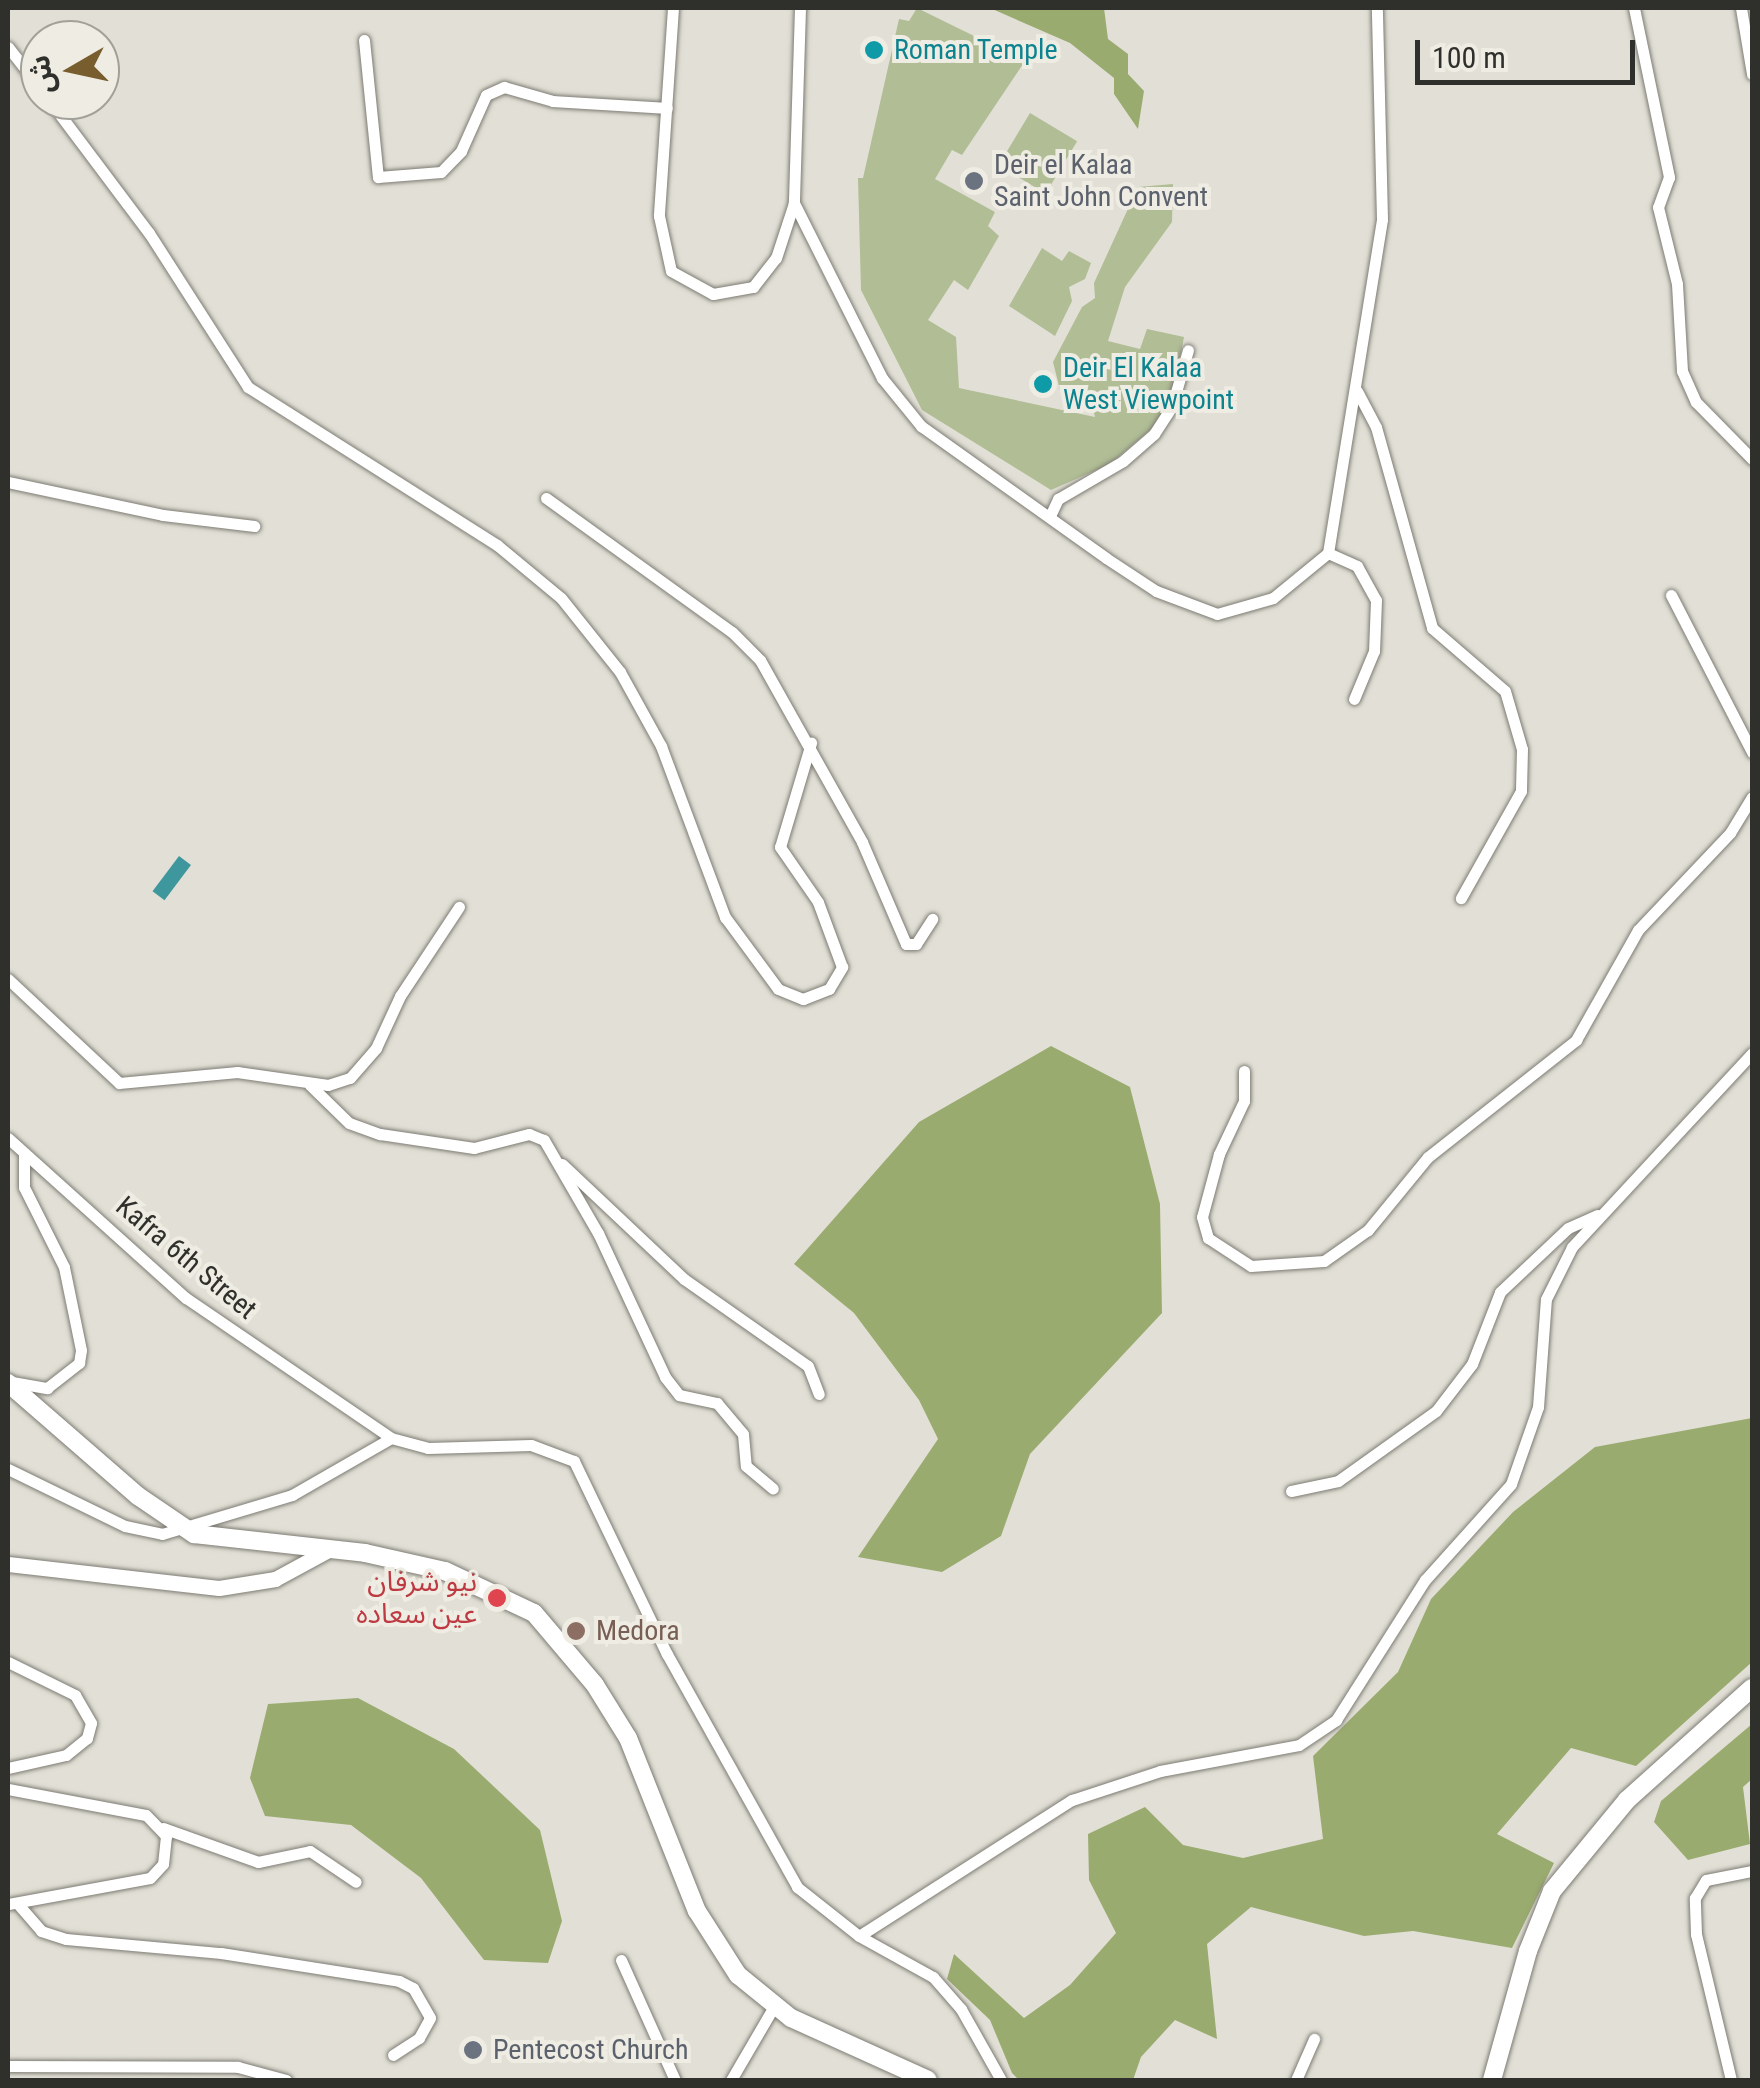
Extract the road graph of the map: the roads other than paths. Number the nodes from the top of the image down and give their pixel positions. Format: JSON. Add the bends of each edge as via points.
{"nodes":[{"id":1,"x":673,"y":8,"type":"edge"},
{"id":2,"x":800,"y":8,"type":"edge"},
{"id":3,"x":809,"y":8,"type":"edge"},
{"id":4,"x":1376,"y":8,"type":"edge"},
{"id":5,"x":1634,"y":8,"type":"edge"},
{"id":6,"x":1741,"y":8,"type":"edge"},
{"id":7,"x":802,"y":26,"type":"junction"},
{"id":8,"x":364,"y":40,"type":"dead end"},
{"id":9,"x":1752,"y":74,"type":"edge"},
{"id":10,"x":667,"y":108,"type":"junction"},
{"id":11,"x":65,"y":120,"type":"edge"},
{"id":12,"x":794,"y":203,"type":"junction"},
{"id":13,"x":1188,"y":350,"type":"dead end"},
{"id":14,"x":1357,"y":392,"type":"junction"},
{"id":15,"x":1752,"y":459,"type":"edge"},
{"id":16,"x":8,"y":482,"type":"edge"},
{"id":17,"x":546,"y":498,"type":"dead end"},
{"id":18,"x":1050,"y":516,"type":"junction"},
{"id":19,"x":254,"y":526,"type":"dead end"},
{"id":20,"x":1328,"y":554,"type":"junction"},
{"id":21,"x":1671,"y":595,"type":"dead end"},
{"id":22,"x":1354,"y":699,"type":"dead end"},
{"id":23,"x":810,"y":743,"type":"junction"},
{"id":24,"x":1752,"y":752,"type":"edge"},
{"id":25,"x":1752,"y":797,"type":"edge"},
{"id":26,"x":1462,"y":898,"type":"dead end"},
{"id":27,"x":459,"y":907,"type":"dead end"},
{"id":28,"x":932,"y":919,"type":"dead end"},
{"id":29,"x":8,"y":979,"type":"edge"},
{"id":30,"x":1752,"y":1052,"type":"edge"},
{"id":31,"x":1244,"y":1072,"type":"dead end"},
{"id":32,"x":310,"y":1085,"type":"junction"},
{"id":33,"x":8,"y":1138,"type":"edge"},
{"id":34,"x":24,"y":1153,"type":"junction"},
{"id":35,"x":554,"y":1159,"type":"junction"},
{"id":36,"x":1601,"y":1214,"type":"junction"},
{"id":37,"x":8,"y":1382,"type":"edge"},
{"id":38,"x":819,"y":1394,"type":"dead end"},
{"id":39,"x":391,"y":1438,"type":"junction"},
{"id":40,"x":8,"y":1469,"type":"edge"},
{"id":41,"x":773,"y":1489,"type":"dead end"},
{"id":42,"x":1291,"y":1491,"type":"dead end"},
{"id":43,"x":186,"y":1529,"type":"junction"},
{"id":44,"x":332,"y":1548,"type":"junction"},
{"id":45,"x":8,"y":1564,"type":"edge"},
{"id":46,"x":8,"y":1662,"type":"edge"},
{"id":47,"x":1752,"y":1688,"type":"edge"},
{"id":48,"x":8,"y":1768,"type":"edge"},
{"id":49,"x":8,"y":1788,"type":"edge"},
{"id":50,"x":164,"y":1828,"type":"junction"},
{"id":51,"x":1752,"y":1871,"type":"edge"},
{"id":52,"x":356,"y":1882,"type":"dead end"},
{"id":53,"x":12,"y":1904,"type":"edge"},
{"id":54,"x":859,"y":1936,"type":"junction"},
{"id":55,"x":622,"y":1960,"type":"dead end"},
{"id":56,"x":774,"y":2008,"type":"junction"},
{"id":57,"x":1314,"y":2039,"type":"dead end"},
{"id":58,"x":393,"y":2056,"type":"dead end"},
{"id":59,"x":8,"y":2066,"type":"edge"},
{"id":60,"x":286,"y":2080,"type":"edge"},
{"id":61,"x":675,"y":2080,"type":"edge"},
{"id":62,"x":731,"y":2080,"type":"edge"},
{"id":63,"x":928,"y":2080,"type":"edge"},
{"id":64,"x":1001,"y":2080,"type":"edge"},
{"id":65,"x":1296,"y":2080,"type":"edge"},
{"id":66,"x":1492,"y":2080,"type":"edge"},
{"id":67,"x":1731,"y":2080,"type":"edge"}],
"edges":[{"from":1,"to":10,"type":"street"},
{"from":2,"to":7,"type":"street"},
{"from":3,"to":7,"type":"street"},
{"from":4,"to":14,"type":"street","via":[[1382,219]]},
{"from":5,"to":15,"type":"street","via":[[1668,177],[1658,208],[1677,284],[1682,371],[1696,402]]},
{"from":6,"to":9,"type":"street"},
{"from":7,"to":12,"type":"street"},
{"from":8,"to":10,"type":"street","via":[[378,177],[441,172],[462,150],[486,95],[504,87],[554,101]]},
{"from":10,"to":12,"type":"street","via":[[660,235],[670,272],[682,283],[713,294],[753,287],[776,258]]},
{"from":11,"to":23,"type":"street","via":[[150,233],[248,387],[497,544],[571,610],[620,672],[668,762],[725,918],[778,989],[803,998],[829,989],[842,966],[818,902],[780,846]]},
{"from":12,"to":18,"type":"street","via":[[901,406]]},
{"from":13,"to":18,"type":"street","via":[[1172,406],[1154,434],[1122,462],[1058,499]]},
{"from":14,"to":20,"type":"street"},
{"from":14,"to":26,"type":"street","via":[[1376,426],[1432,628],[1491,674],[1505,691],[1518,731],[1522,790]]},
{"from":16,"to":19,"type":"street","via":[[163,515]]},
{"from":17,"to":23,"type":"street","via":[[732,632],[760,660]]},
{"from":18,"to":20,"type":"street","via":[[1156,591],[1217,614],[1274,598]]},
{"from":20,"to":22,"type":"street","via":[[1357,566],[1376,600],[1374,651]]},
{"from":21,"to":24,"type":"street"},
{"from":23,"to":28,"type":"street","via":[[906,944],[916,944]]},
{"from":25,"to":31,"type":"street","via":[[1730,833],[1638,930],[1576,1040],[1428,1158],[1368,1230],[1324,1261],[1251,1266],[1208,1238],[1202,1216],[1219,1154],[1244,1100]]},
{"from":27,"to":32,"type":"street","via":[[362,1066],[350,1078]]},
{"from":29,"to":32,"type":"street","via":[[119,1083],[237,1072]]},
{"from":30,"to":36,"type":"street","via":[[1698,1119]]},
{"from":32,"to":35,"type":"street","via":[[360,1128],[474,1148],[529,1134],[544,1140]]},
{"from":33,"to":34,"type":"street","name":"Kafra 6th Street"},
{"from":34,"to":37,"type":"street","via":[[24,1187],[64,1267],[81,1350],[78,1363],[47,1388]]},
{"from":34,"to":39,"type":"street","name":"Kafra 6th Street","via":[[186,1298]]},
{"from":35,"to":38,"type":"street","via":[[726,1313],[808,1366]]},
{"from":35,"to":41,"type":"street","via":[[598,1233],[665,1377],[680,1395],[717,1402],[744,1434],[746,1466]]},
{"from":36,"to":42,"type":"street","via":[[1568,1228],[1500,1292],[1472,1364],[1436,1411],[1338,1480]]},
{"from":36,"to":54,"type":"street","via":[[1551,1284],[1541,1324],[1538,1407],[1510,1484],[1425,1580],[1336,1720],[1299,1745],[1160,1771],[1072,1800]]},
{"from":37,"to":43,"type":"main road"},
{"from":39,"to":43,"type":"street","via":[[292,1496]]},
{"from":39,"to":54,"type":"street","via":[[428,1448],[530,1445],[574,1461],[667,1654],[796,1887]]},
{"from":40,"to":43,"type":"street","via":[[136,1530]]},
{"from":43,"to":44,"type":"main road","via":[[217,1539]]},
{"from":44,"to":45,"type":"street","via":[[275,1578],[219,1588]]},
{"from":44,"to":56,"type":"main road","via":[[476,1582],[534,1613],[557,1635],[628,1738],[708,1932],[738,1975]]},
{"from":46,"to":48,"type":"street","via":[[75,1695],[91,1722],[87,1738],[72,1752]]},
{"from":47,"to":66,"type":"main road","via":[[1627,1800],[1552,1892]]},
{"from":49,"to":50,"type":"street","via":[[130,1811]]},
{"from":50,"to":52,"type":"street","via":[[258,1862],[310,1851]]},
{"from":50,"to":53,"type":"street","via":[[166,1854],[150,1878]]},
{"from":51,"to":67,"type":"street","via":[[1706,1880],[1695,1898],[1696,1934]]},
{"from":53,"to":58,"type":"street","via":[[41,1931],[66,1940],[221,1953],[399,1981],[413,1988],[430,2018],[419,2038]]},
{"from":54,"to":64,"type":"street","via":[[933,1977],[961,2009]]},
{"from":55,"to":61,"type":"street"},
{"from":56,"to":62,"type":"street"},
{"from":56,"to":63,"type":"main road"},
{"from":57,"to":65,"type":"street"},
{"from":59,"to":60,"type":"street","via":[[238,2067]]}]}
